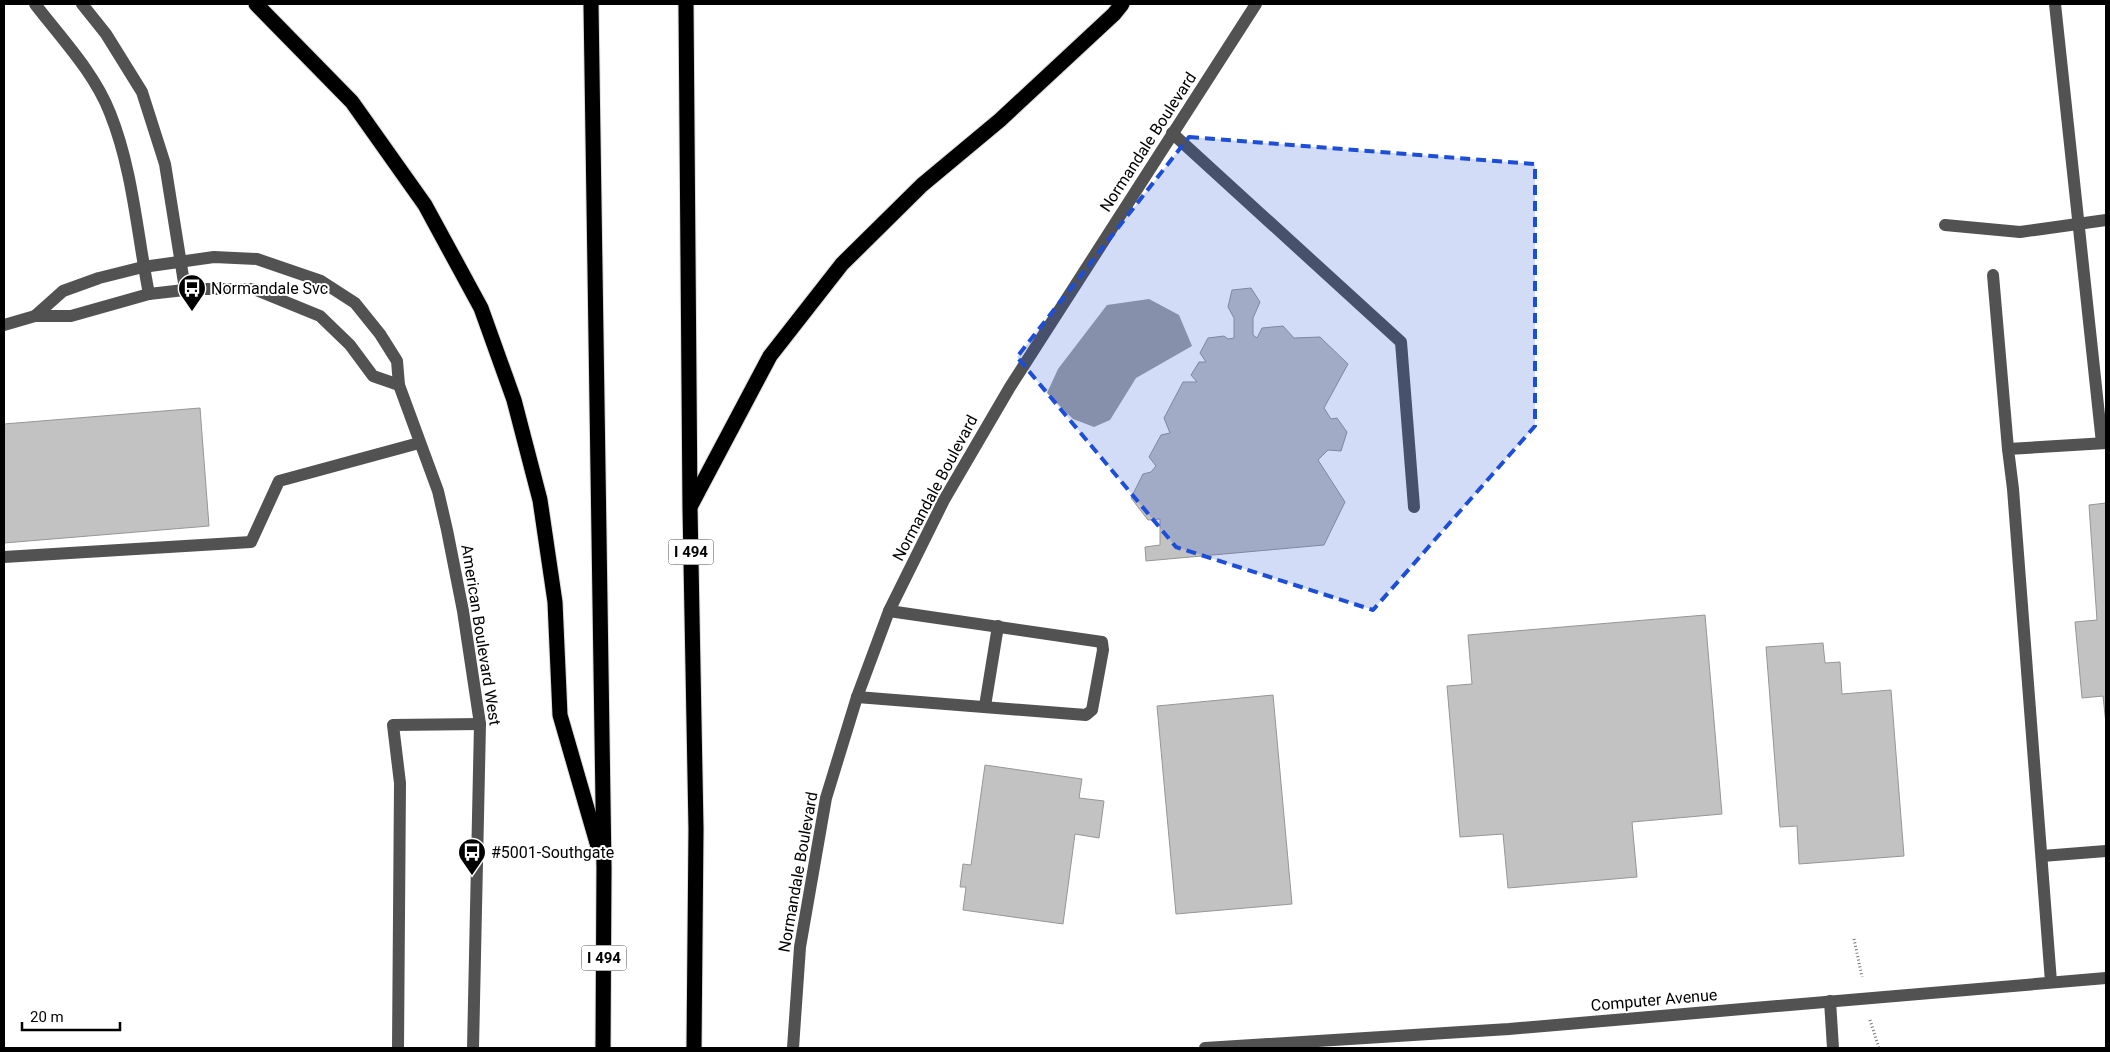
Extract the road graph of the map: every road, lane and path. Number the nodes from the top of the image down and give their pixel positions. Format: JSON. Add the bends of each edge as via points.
{"nodes":[{"id":1,"x":34,"y":4,"type":"edge"},
{"id":2,"x":82,"y":4,"type":"edge"},
{"id":3,"x":256,"y":4,"type":"edge"},
{"id":4,"x":591,"y":4,"type":"edge"},
{"id":5,"x":686,"y":4,"type":"edge"},
{"id":6,"x":1122,"y":4,"type":"edge"},
{"id":7,"x":1256,"y":4,"type":"edge"},
{"id":8,"x":2055,"y":4,"type":"edge"},
{"id":9,"x":1172,"y":134,"type":"junction"},
{"id":10,"x":2106,"y":220,"type":"edge"},
{"id":11,"x":2079,"y":223,"type":"junction"},
{"id":12,"x":1945,"y":225,"type":"dead end"},
{"id":13,"x":181,"y":261,"type":"junction"},
{"id":14,"x":143,"y":267,"type":"junction"},
{"id":15,"x":1994,"y":275,"type":"dead end"},
{"id":16,"x":185,"y":290,"type":"junction"},
{"id":17,"x":149,"y":294,"type":"junction"},
{"id":18,"x":35,"y":316,"type":"junction"},
{"id":19,"x":4,"y":325,"type":"edge"},
{"id":20,"x":399,"y":385,"type":"junction"},
{"id":21,"x":419,"y":443,"type":"junction"},
{"id":22,"x":2104,"y":443,"type":"edge"},
{"id":23,"x":2008,"y":449,"type":"junction"},
{"id":24,"x":690,"y":508,"type":"junction"},
{"id":25,"x":1414,"y":508,"type":"dead end"},
{"id":26,"x":4,"y":557,"type":"edge"},
{"id":27,"x":888,"y":611,"type":"junction"},
{"id":28,"x":998,"y":626,"type":"junction"},
{"id":29,"x":857,"y":697,"type":"junction"},
{"id":30,"x":985,"y":706,"type":"junction"},
{"id":31,"x":480,"y":724,"type":"junction"},
{"id":32,"x":2106,"y":851,"type":"edge"},
{"id":33,"x":2042,"y":856,"type":"junction"},
{"id":34,"x":604,"y":868,"type":"junction"},
{"id":35,"x":2106,"y":978,"type":"edge"},
{"id":36,"x":2051,"y":982,"type":"junction"},
{"id":37,"x":1830,"y":1001,"type":"junction"},
{"id":38,"x":398,"y":1048,"type":"edge"},
{"id":39,"x":473,"y":1048,"type":"edge"},
{"id":40,"x":603,"y":1048,"type":"edge"},
{"id":41,"x":694,"y":1048,"type":"edge"},
{"id":42,"x":793,"y":1048,"type":"edge"},
{"id":43,"x":1205,"y":1048,"type":"edge"},
{"id":44,"x":1833,"y":1048,"type":"edge"}],
"edges":[{"from":1,"to":14,"type":"street","via":[[85,69],[110,112],[126,163]]},
{"from":2,"to":13,"type":"street","via":[[106,34],[142,92],[165,164]]},
{"from":3,"to":34,"type":"highway","via":[[352,102],[425,205],[481,308],[514,400],[540,500],[555,602],[560,715]]},
{"from":4,"to":34,"type":"highway","number":"I 494"},
{"from":5,"to":24,"type":"highway","number":"I 494"},
{"from":6,"to":24,"type":"highway","via":[[1000,120],[922,185],[842,264],[770,356]]},
{"from":7,"to":9,"type":"street","name":"Normandale Boulevard"},
{"from":8,"to":11,"type":"street"},
{"from":9,"to":25,"type":"street","via":[[1400,342]]},
{"from":9,"to":27,"type":"street","name":"Normandale Boulevard","via":[[1010,387],[944,500]]},
{"from":10,"to":11,"type":"street"},
{"from":11,"to":12,"type":"street","via":[[2020,232]]},
{"from":11,"to":22,"type":"street"},
{"from":13,"to":14,"type":"street","name":"American Boulevard West"},
{"from":13,"to":16,"type":"street"},
{"from":13,"to":20,"type":"street","name":"American Boulevard West","via":[[214,257],[257,259],[321,281],[355,303],[380,334],[397,361]]},
{"from":14,"to":17,"type":"street"},
{"from":14,"to":18,"type":"street","name":"American Boulevard West","via":[[63,291]]},
{"from":15,"to":23,"type":"street"},
{"from":16,"to":17,"type":"street","name":"American Boulevard West"},
{"from":16,"to":20,"type":"street","name":"American Boulevard West","via":[[254,289],[320,316],[350,345],[372,376]]},
{"from":17,"to":18,"type":"street","name":"American Boulevard West","via":[[71,316]]},
{"from":18,"to":19,"type":"street","name":"American Boulevard West"},
{"from":20,"to":21,"type":"street","name":"American Boulevard West"},
{"from":21,"to":26,"type":"street","via":[[279,481],[251,542]]},
{"from":21,"to":31,"type":"street","name":"American Boulevard West","via":[[438,491],[449,540]]},
{"from":22,"to":23,"type":"street"},
{"from":23,"to":33,"type":"street"},
{"from":24,"to":41,"type":"highway","number":"I 494","via":[[696,829]]},
{"from":27,"to":28,"type":"street"},
{"from":27,"to":29,"type":"street","name":"Normandale Boulevard"},
{"from":28,"to":30,"type":"street"},
{"from":28,"to":30,"type":"street","via":[[1102,642],[1103,650],[1092,710],[1086,715]]},
{"from":29,"to":30,"type":"street"},
{"from":29,"to":42,"type":"street","name":"Normandale Boulevard","via":[[825,807],[800,947]]},
{"from":31,"to":38,"type":"street","via":[[393,724],[400,783]]},
{"from":31,"to":39,"type":"street","name":"American Boulevard West"},
{"from":32,"to":33,"type":"street"},
{"from":33,"to":36,"type":"street"},
{"from":34,"to":40,"type":"highway","number":"I 494"},
{"from":35,"to":36,"type":"street","name":"Computer Avenue"},
{"from":36,"to":37,"type":"street","name":"Computer Avenue"},
{"from":37,"to":43,"type":"street","name":"Computer Avenue","via":[[1509,1028]]},
{"from":37,"to":44,"type":"street"}]}
